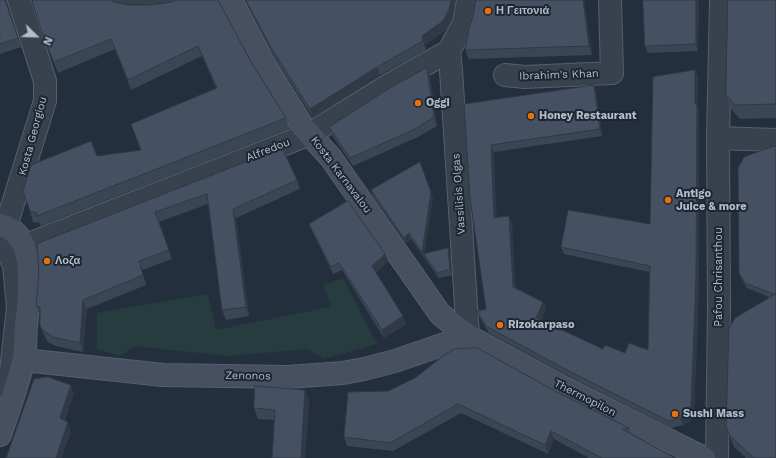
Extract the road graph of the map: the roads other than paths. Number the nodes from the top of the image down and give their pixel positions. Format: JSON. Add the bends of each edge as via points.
{"nodes":[{"id":1,"x":19,"y":0,"type":"edge"},
{"id":2,"x":120,"y":0,"type":"edge"},
{"id":3,"x":173,"y":0,"type":"edge"},
{"id":4,"x":231,"y":0,"type":"edge"},
{"id":5,"x":468,"y":0,"type":"edge"},
{"id":6,"x":610,"y":0,"type":"edge"},
{"id":7,"x":720,"y":0,"type":"edge"},
{"id":8,"x":448,"y":51,"type":"junction"},
{"id":9,"x":504,"y":75,"type":"dead end"},
{"id":10,"x":310,"y":134,"type":"junction"},
{"id":11,"x":718,"y":138,"type":"junction"},
{"id":12,"x":776,"y":140,"type":"edge"},
{"id":13,"x":2,"y":230,"type":"edge"},
{"id":14,"x":24,"y":246,"type":"junction"},
{"id":15,"x":468,"y":336,"type":"junction"},
{"id":16,"x":24,"y":360,"type":"junction"},
{"id":17,"x":0,"y":409,"type":"edge"},
{"id":18,"x":0,"y":435,"type":"edge"},
{"id":19,"x":704,"y":458,"type":"edge"},
{"id":20,"x":717,"y":458,"type":"edge"}],
"edges":[{"from":1,"to":13,"type":"street","name":"Kosta Georgiou","via":[[45,81],[45,101]]},
{"from":2,"to":3,"type":"street","via":[[159,4]]},
{"from":4,"to":10,"type":"street","name":"Kosta Karnavalou","via":[[264,64],[303,127]]},
{"from":5,"to":8,"type":"street","via":[[464,23]]},
{"from":6,"to":9,"type":"street","name":"Ibrahim's Khan","via":[[612,73],[525,77]]},
{"from":7,"to":11,"type":"street","name":"Pafou Chrisanthou"},
{"from":8,"to":10,"type":"street","name":"Alfredou"},
{"from":8,"to":15,"type":"street","name":"Vassilisis Olgas"},
{"from":10,"to":14,"type":"street","name":"Alfredou"},
{"from":10,"to":15,"type":"street","name":"Kosta Karnavalou","via":[[331,158],[440,314]]},
{"from":11,"to":12,"type":"street"},
{"from":11,"to":20,"type":"street","name":"Pafou Chrisanthou"},
{"from":13,"to":14,"type":"street","via":[[17,234]]},
{"from":13,"to":17,"type":"street","via":[[2,240],[14,265],[18,307],[11,371]]},
{"from":14,"to":16,"type":"street","via":[[30,270]]},
{"from":15,"to":16,"type":"street","name":"Zenonos","via":[[364,369],[288,377],[163,375]]},
{"from":15,"to":19,"type":"street","name":"Thermopilon","via":[[564,388]]},
{"from":16,"to":18,"type":"street"}]}
